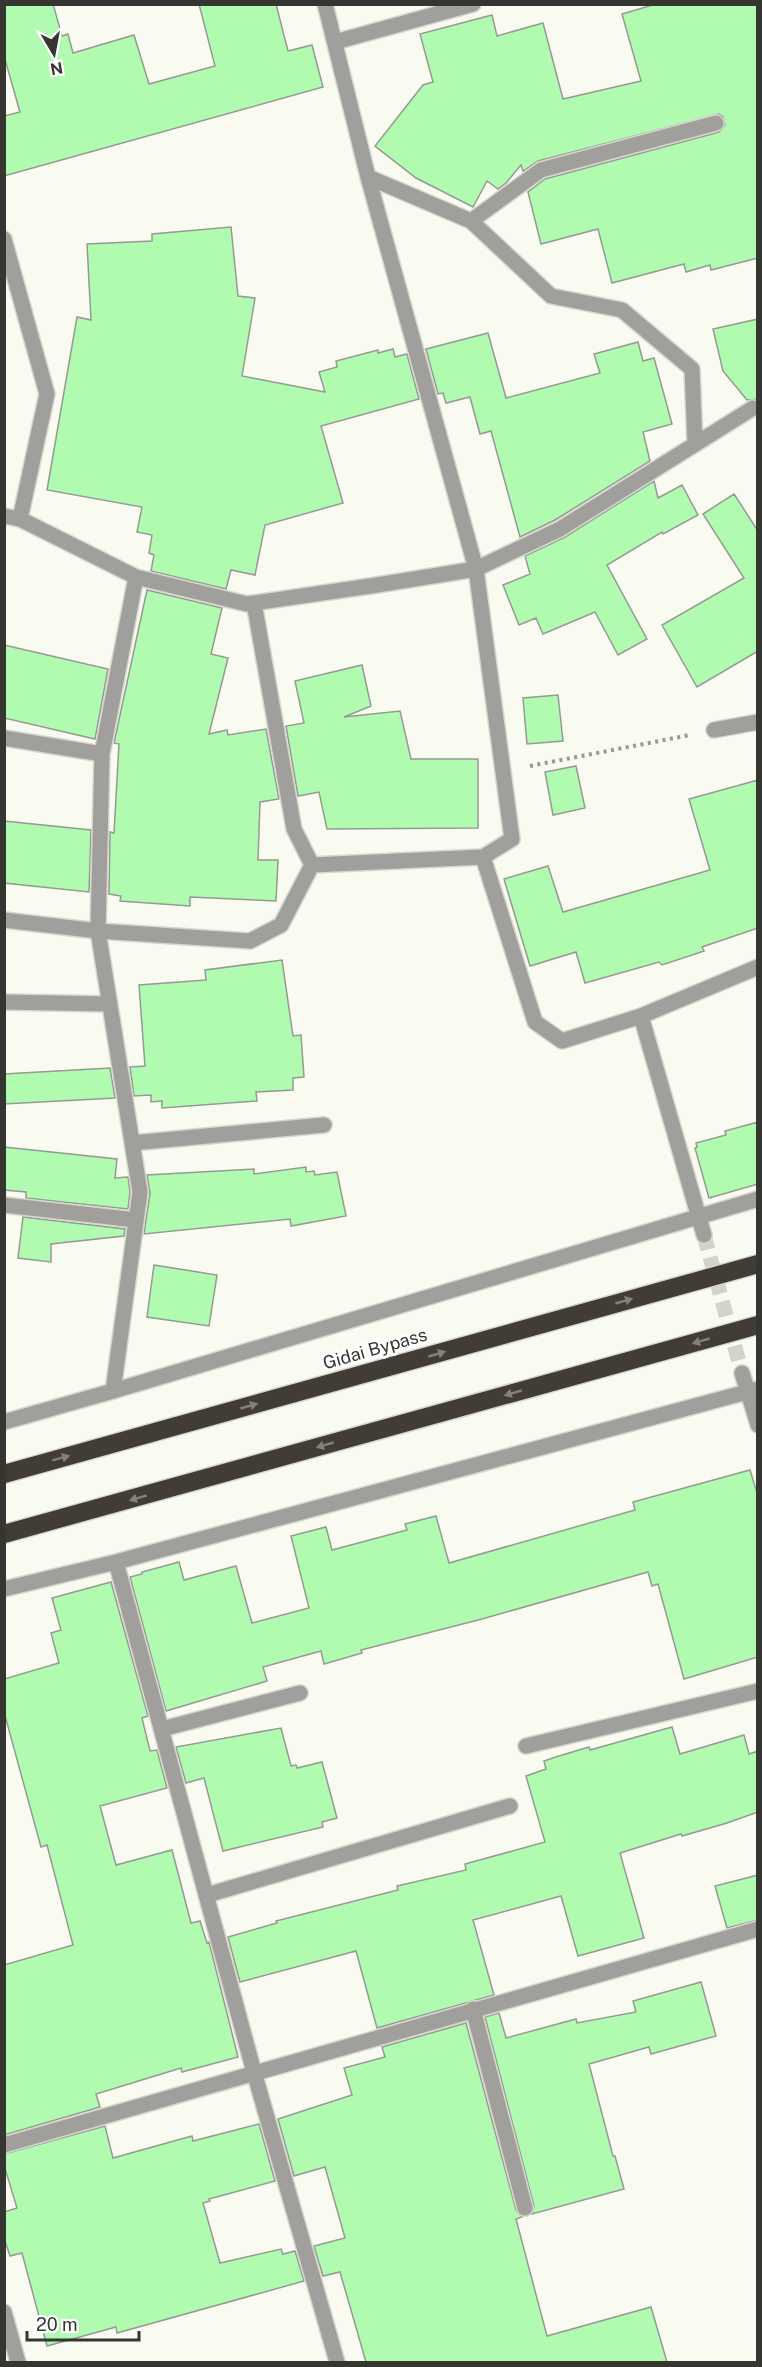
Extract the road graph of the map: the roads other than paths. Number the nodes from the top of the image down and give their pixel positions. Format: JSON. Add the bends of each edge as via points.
{"nodes":[{"id":1,"x":325,"y":4,"type":"edge"},
{"id":2,"x":473,"y":4,"type":"edge"},
{"id":3,"x":335,"y":42,"type":"junction"},
{"id":4,"x":716,"y":123,"type":"dead end"},
{"id":5,"x":368,"y":177,"type":"junction"},
{"id":6,"x":471,"y":221,"type":"junction"},
{"id":7,"x":4,"y":239,"type":"edge"},
{"id":8,"x":8,"y":265,"type":"edge"},
{"id":9,"x":753,"y":408,"type":"dead end"},
{"id":10,"x":695,"y":444,"type":"junction"},
{"id":11,"x":12,"y":518,"type":"edge"},
{"id":12,"x":476,"y":569,"type":"junction"},
{"id":13,"x":136,"y":577,"type":"junction"},
{"id":14,"x":254,"y":603,"type":"junction"},
{"id":15,"x":758,"y":722,"type":"edge"},
{"id":16,"x":714,"y":730,"type":"road end"},
{"id":17,"x":4,"y":738,"type":"edge"},
{"id":18,"x":102,"y":754,"type":"junction"},
{"id":19,"x":483,"y":856,"type":"junction"},
{"id":20,"x":312,"y":865,"type":"junction"},
{"id":21,"x":4,"y":920,"type":"edge"},
{"id":22,"x":98,"y":931,"type":"junction"},
{"id":23,"x":758,"y":967,"type":"edge"},
{"id":24,"x":4,"y":1002,"type":"edge"},
{"id":25,"x":110,"y":1005,"type":"junction"},
{"id":26,"x":640,"y":1016,"type":"junction"},
{"id":27,"x":324,"y":1125,"type":"dead end"},
{"id":28,"x":132,"y":1143,"type":"junction"},
{"id":29,"x":758,"y":1199,"type":"edge"},
{"id":30,"x":4,"y":1205,"type":"edge"},
{"id":31,"x":698,"y":1216,"type":"junction"},
{"id":32,"x":136,"y":1220,"type":"junction"},
{"id":33,"x":704,"y":1235,"type":"tunnel mouth"},
{"id":34,"x":758,"y":1264,"type":"edge"},
{"id":35,"x":758,"y":1325,"type":"edge"},
{"id":36,"x":742,"y":1372,"type":"tunnel mouth"},
{"id":37,"x":753,"y":1390,"type":"edge"},
{"id":38,"x":113,"y":1391,"type":"junction"},
{"id":39,"x":4,"y":1422,"type":"edge"},
{"id":40,"x":758,"y":1425,"type":"edge"},
{"id":41,"x":4,"y":1474,"type":"edge"},
{"id":42,"x":4,"y":1534,"type":"edge"},
{"id":43,"x":116,"y":1562,"type":"junction"},
{"id":44,"x":4,"y":1589,"type":"edge"},
{"id":45,"x":758,"y":1691,"type":"edge"},
{"id":46,"x":300,"y":1692,"type":"dead end"},
{"id":47,"x":162,"y":1730,"type":"junction"},
{"id":48,"x":526,"y":1746,"type":"dead end"},
{"id":49,"x":510,"y":1806,"type":"dead end"},
{"id":50,"x":207,"y":1895,"type":"junction"},
{"id":51,"x":758,"y":1929,"type":"edge"},
{"id":52,"x":473,"y":2009,"type":"junction"},
{"id":53,"x":254,"y":2072,"type":"junction"},
{"id":54,"x":4,"y":2145,"type":"edge"},
{"id":55,"x":525,"y":2208,"type":"dead end"},
{"id":56,"x":4,"y":2312,"type":"edge"},
{"id":57,"x":18,"y":2362,"type":"edge"},
{"id":58,"x":337,"y":2362,"type":"edge"}],
"edges":[{"from":1,"to":3,"type":"street"},
{"from":2,"to":3,"type":"street"},
{"from":3,"to":5,"type":"street"},
{"from":4,"to":6,"type":"street","via":[[541,170]]},
{"from":5,"to":6,"type":"street"},
{"from":5,"to":12,"type":"street"},
{"from":6,"to":10,"type":"street","via":[[551,296],[622,310],[692,369]]},
{"from":7,"to":8,"type":"street"},
{"from":8,"to":11,"type":"street","via":[[47,394]]},
{"from":9,"to":10,"type":"street"},
{"from":10,"to":12,"type":"street","via":[[561,530]]},
{"from":11,"to":13,"type":"street"},
{"from":12,"to":14,"type":"street"},
{"from":12,"to":19,"type":"street","via":[[512,839]]},
{"from":13,"to":14,"type":"street"},
{"from":13,"to":18,"type":"street"},
{"from":14,"to":20,"type":"street","via":[[294,829]]},
{"from":15,"to":16,"type":"street"},
{"from":17,"to":18,"type":"street"},
{"from":18,"to":22,"type":"street"},
{"from":19,"to":20,"type":"street"},
{"from":19,"to":26,"type":"street","via":[[536,1022],[562,1041]]},
{"from":20,"to":22,"type":"street","via":[[281,925],[250,941]]},
{"from":21,"to":22,"type":"street"},
{"from":22,"to":25,"type":"street"},
{"from":23,"to":26,"type":"street"},
{"from":24,"to":25,"type":"street"},
{"from":25,"to":28,"type":"street"},
{"from":26,"to":31,"type":"street"},
{"from":27,"to":28,"type":"street"},
{"from":28,"to":32,"type":"street","via":[[140,1192]]},
{"from":29,"to":31,"type":"street"},
{"from":30,"to":32,"type":"street"},
{"from":31,"to":33,"type":"street"},
{"from":31,"to":38,"type":"street"},
{"from":32,"to":38,"type":"street"},
{"from":41,"to":34,"type":"highway","name":"Gidai Bypass","one_way":true},
{"from":35,"to":42,"type":"highway","one_way":true},
{"from":36,"to":37,"type":"street"},
{"from":37,"to":40,"type":"street"},
{"from":37,"to":43,"type":"street"},
{"from":38,"to":39,"type":"street"},
{"from":43,"to":44,"type":"street"},
{"from":43,"to":47,"type":"street"},
{"from":45,"to":48,"type":"street"},
{"from":46,"to":47,"type":"street"},
{"from":47,"to":50,"type":"street"},
{"from":49,"to":50,"type":"street"},
{"from":50,"to":53,"type":"street"},
{"from":51,"to":52,"type":"street"},
{"from":52,"to":53,"type":"street"},
{"from":52,"to":55,"type":"street"},
{"from":53,"to":54,"type":"street"},
{"from":53,"to":58,"type":"street"},
{"from":56,"to":57,"type":"street"}]}
